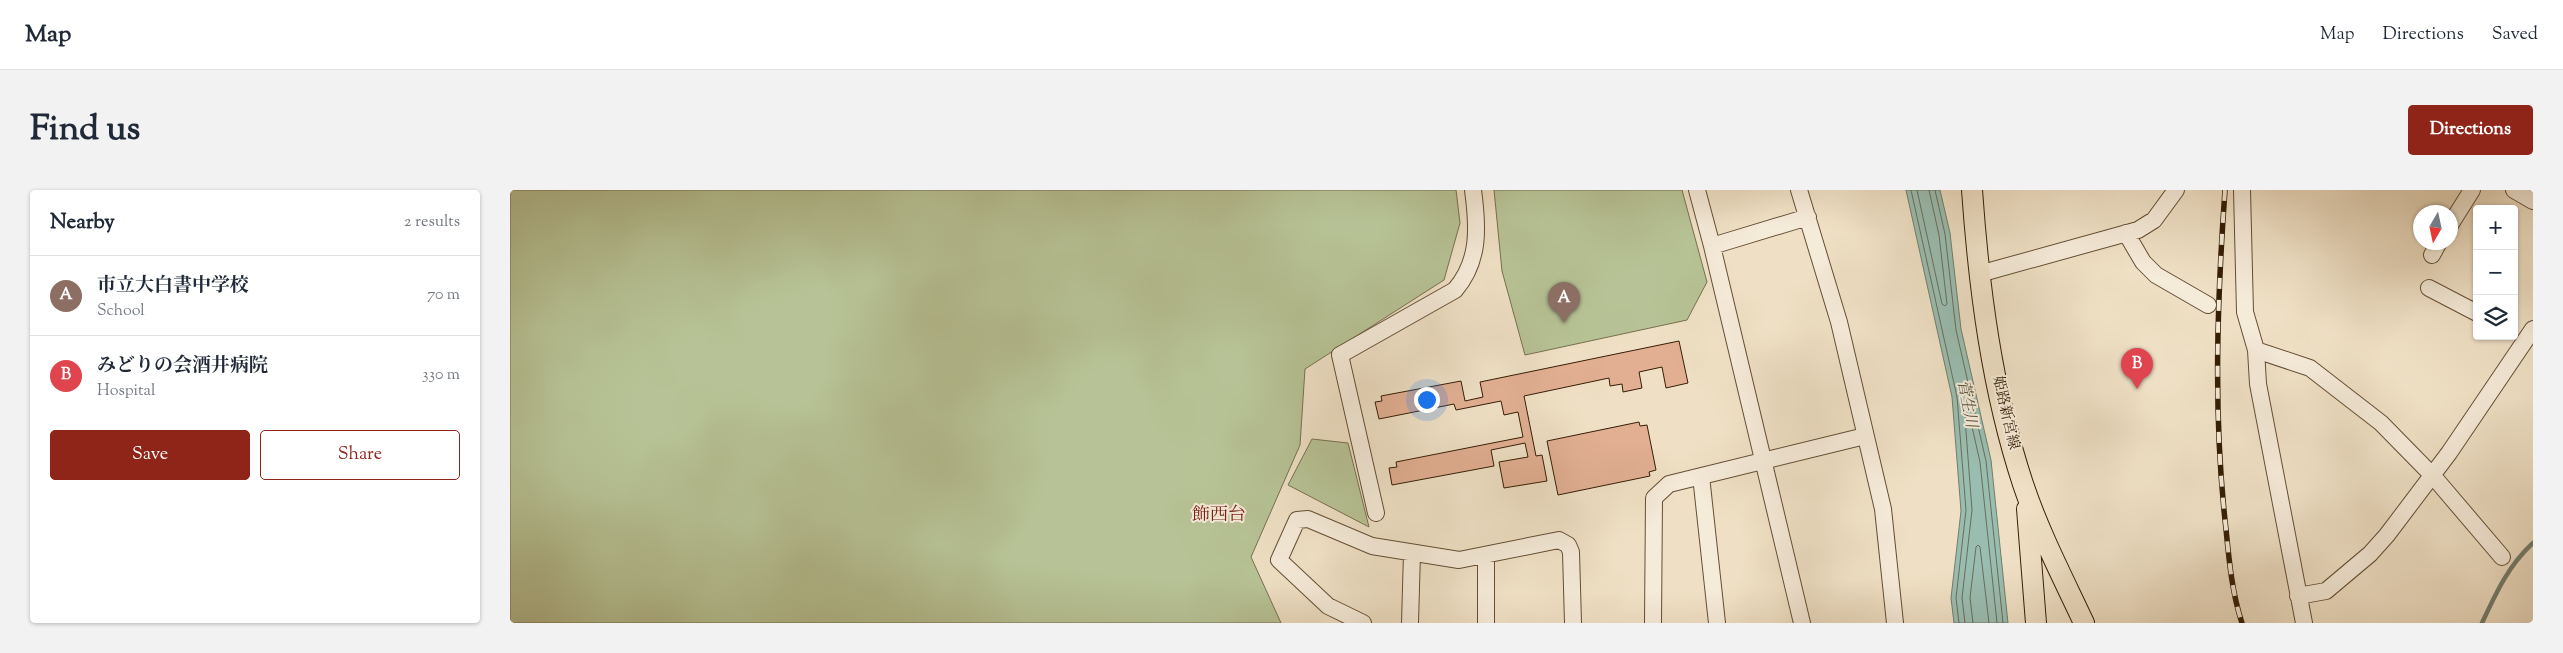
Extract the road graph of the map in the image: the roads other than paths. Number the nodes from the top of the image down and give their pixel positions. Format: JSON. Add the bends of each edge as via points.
{"nodes":[{"id":1,"x":1474,"y":190,"type":"edge"},
{"id":2,"x":1697,"y":190,"type":"edge"},
{"id":3,"x":1799,"y":190,"type":"edge"},
{"id":4,"x":1972,"y":190,"type":"edge"},
{"id":5,"x":2176,"y":190,"type":"edge"},
{"id":6,"x":2242,"y":190,"type":"edge"},
{"id":7,"x":2472,"y":190,"type":"edge"},
{"id":8,"x":2514,"y":190,"type":"edge"},
{"id":9,"x":2533,"y":202,"type":"edge"},
{"id":10,"x":2458,"y":212,"type":"edge"},
{"id":11,"x":1808,"y":217,"type":"junction"},
{"id":12,"x":2126,"y":233,"type":"junction"},
{"id":13,"x":1712,"y":246,"type":"junction"},
{"id":14,"x":1979,"y":274,"type":"junction"},
{"id":15,"x":2428,"y":288,"type":"dead end"},
{"id":16,"x":2208,"y":305,"type":"dead end"},
{"id":17,"x":2473,"y":312,"type":"edge"},
{"id":18,"x":2524,"y":335,"type":"edge"},
{"id":19,"x":2256,"y":350,"type":"junction"},
{"id":20,"x":1865,"y":436,"type":"junction"},
{"id":21,"x":1762,"y":462,"type":"junction"},
{"id":22,"x":1701,"y":476,"type":"junction"},
{"id":23,"x":2433,"y":476,"type":"junction"},
{"id":24,"x":2024,"y":484,"type":"junction"},
{"id":25,"x":1376,"y":513,"type":"dead end"},
{"id":26,"x":1412,"y":553,"type":"junction"},
{"id":27,"x":1486,"y":556,"type":"junction"},
{"id":28,"x":2502,"y":557,"type":"dead end"},
{"id":29,"x":2032,"y":578,"type":"junction"},
{"id":30,"x":2067,"y":586,"type":"junction"},
{"id":31,"x":2298,"y":596,"type":"junction"},
{"id":32,"x":1363,"y":623,"type":"edge"},
{"id":33,"x":1410,"y":623,"type":"edge"},
{"id":34,"x":1486,"y":623,"type":"edge"},
{"id":35,"x":1573,"y":623,"type":"edge"},
{"id":36,"x":1653,"y":623,"type":"edge"},
{"id":37,"x":1718,"y":623,"type":"edge"},
{"id":38,"x":1802,"y":623,"type":"edge"},
{"id":39,"x":1896,"y":623,"type":"edge"},
{"id":40,"x":2036,"y":623,"type":"edge"},
{"id":41,"x":2084,"y":623,"type":"edge"},
{"id":42,"x":2304,"y":623,"type":"edge"}],
"edges":[{"from":1,"to":25,"type":"street","via":[[1475,252],[1467,276],[1455,290],[1340,355]]},
{"from":2,"to":13,"type":"street"},
{"from":3,"to":11,"type":"street"},
{"from":4,"to":14,"type":"main road","name":"姫路新宮線"},
{"from":5,"to":12,"type":"street","via":[[2154,220]]},
{"from":6,"to":19,"type":"street","via":[[2245,312]]},
{"from":7,"to":10,"type":"street"},
{"from":8,"to":9,"type":"street"},
{"from":11,"to":13,"type":"street"},
{"from":11,"to":20,"type":"street","via":[[1839,322]]},
{"from":12,"to":14,"type":"street"},
{"from":12,"to":16,"type":"street","via":[[2143,262],[2156,275]]},
{"from":13,"to":21,"type":"street"},
{"from":14,"to":24,"type":"main road","name":"姫路新宮線","via":[[1995,370]]},
{"from":15,"to":17,"type":"street"},
{"from":18,"to":23,"type":"street"},
{"from":19,"to":23,"type":"street","via":[[2310,368],[2381,423]]},
{"from":19,"to":31,"type":"street","via":[[2258,384]]},
{"from":20,"to":21,"type":"street"},
{"from":20,"to":39,"type":"street","via":[[1883,509]]},
{"from":21,"to":22,"type":"street"},
{"from":21,"to":38,"type":"street"},
{"from":22,"to":36,"type":"street","via":[[1669,484],[1654,498]]},
{"from":22,"to":37,"type":"street"},
{"from":23,"to":28,"type":"street"},
{"from":23,"to":31,"type":"street","via":[[2370,554],[2326,591]]},
{"from":24,"to":29,"type":"main road"},
{"from":24,"to":30,"type":"main road","name":"姫路新宮線"},
{"from":26,"to":27,"type":"street","via":[[1459,560]]},
{"from":26,"to":32,"type":"street","via":[[1372,546],[1308,519],[1297,520],[1279,560],[1328,606]]},
{"from":26,"to":33,"type":"street"},
{"from":27,"to":34,"type":"street"},
{"from":27,"to":35,"type":"street","via":[[1550,540],[1568,544]]},
{"from":29,"to":30,"type":"main road","via":[[2050,576]]},
{"from":29,"to":40,"type":"main road"},
{"from":30,"to":41,"type":"main road","name":"姫路新宮線"},
{"from":31,"to":42,"type":"street"}]}
